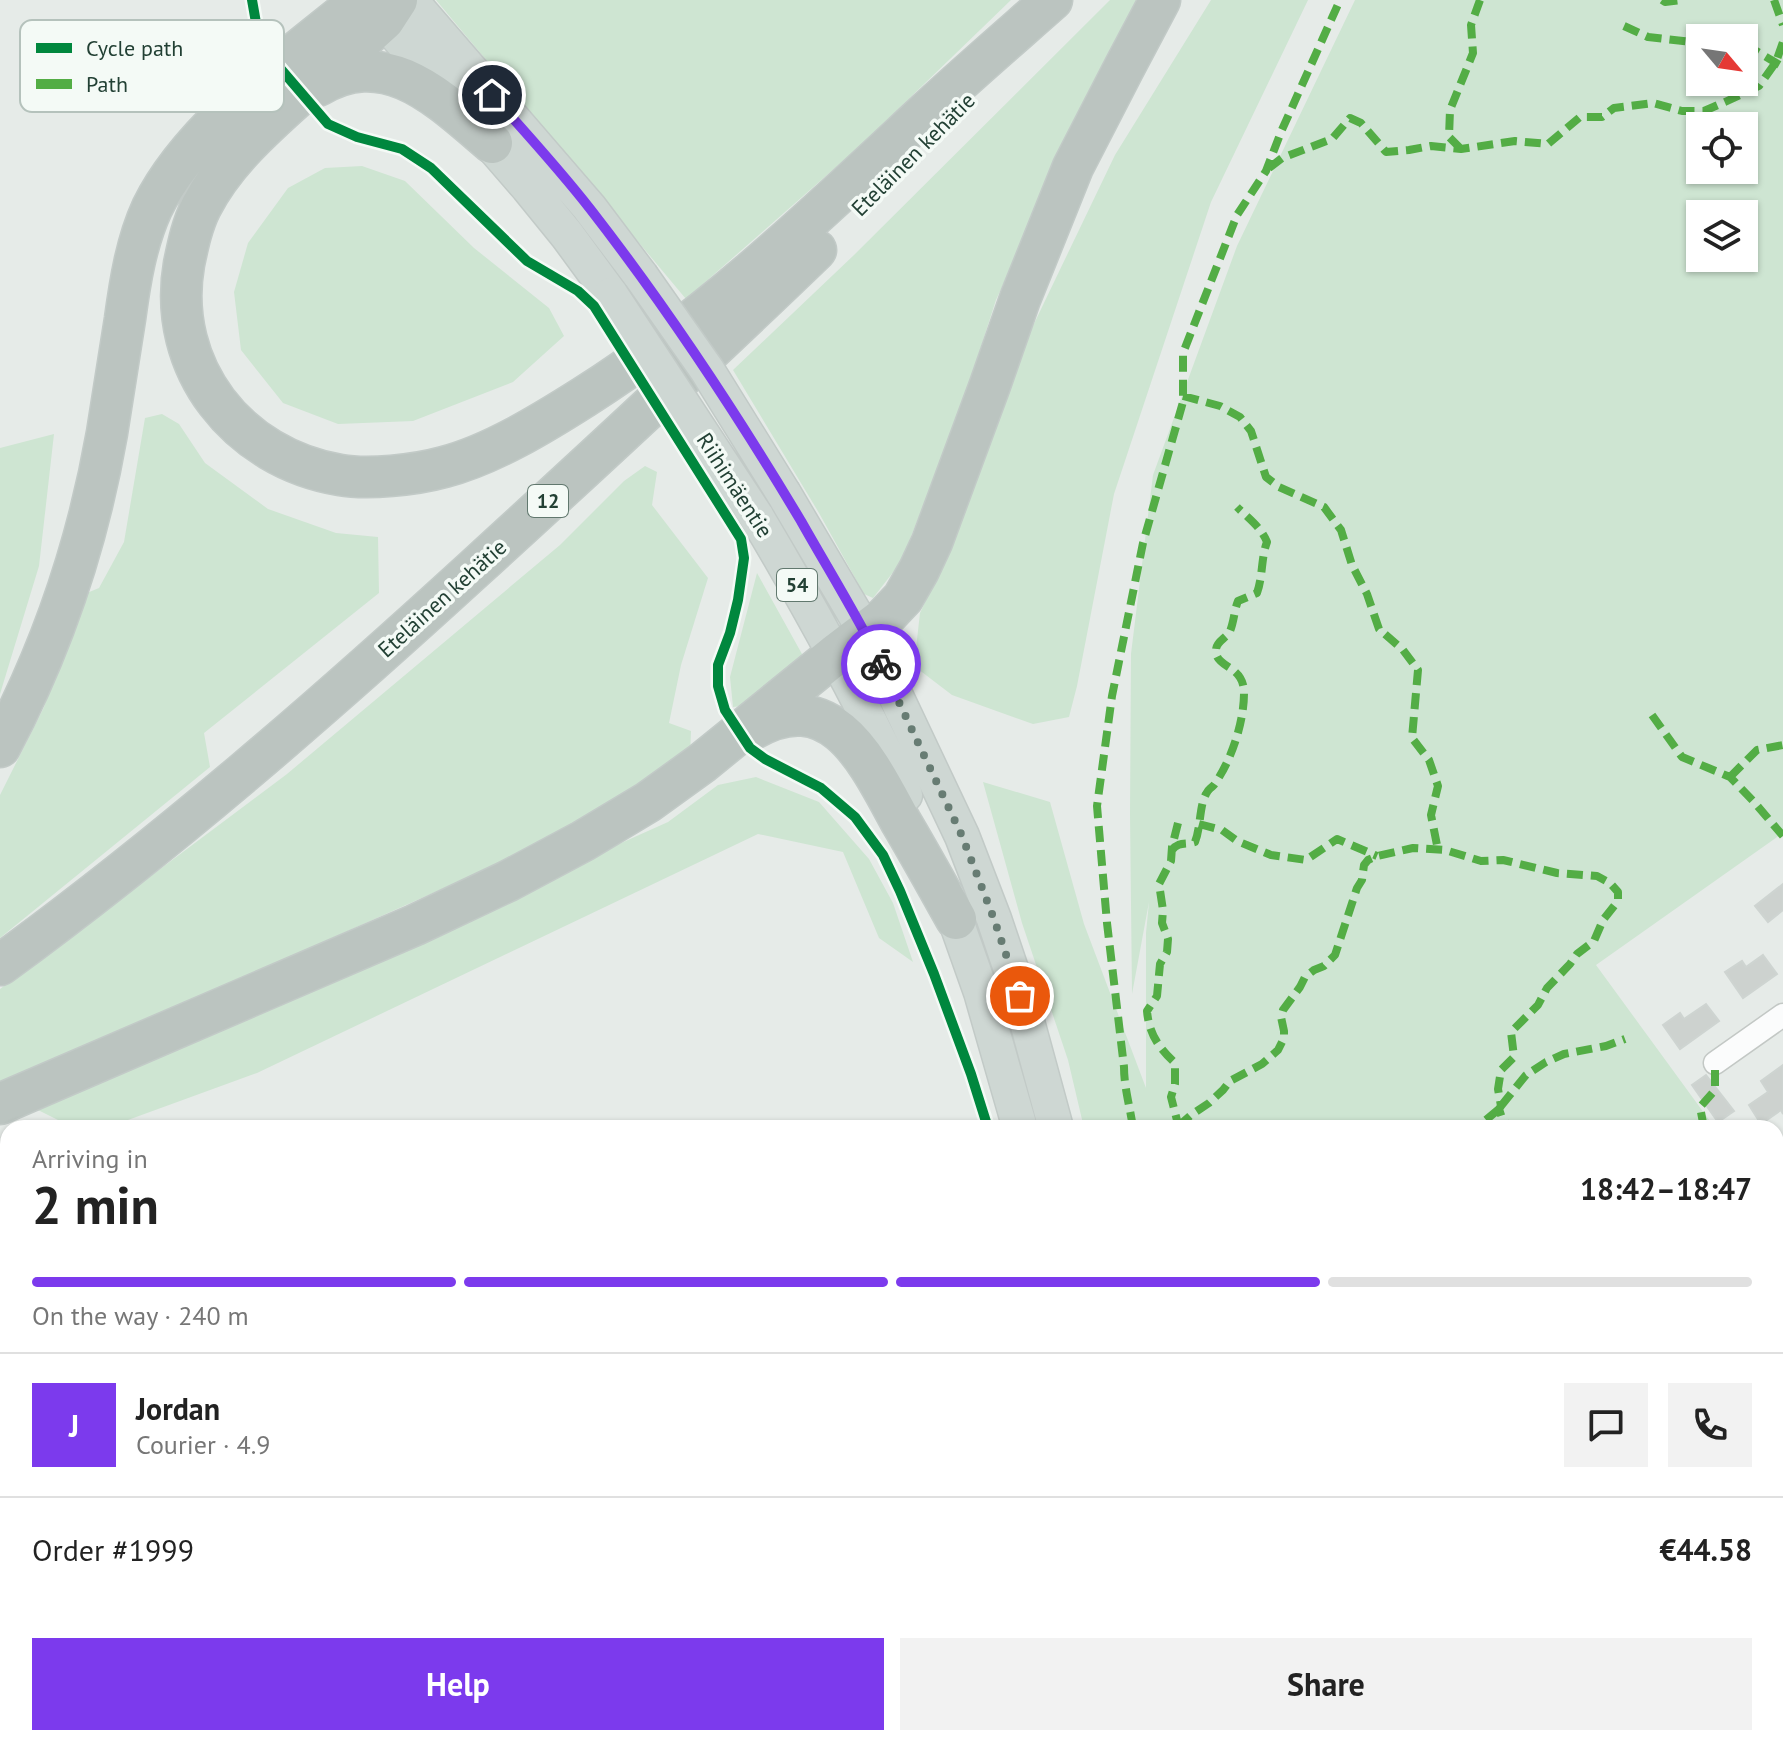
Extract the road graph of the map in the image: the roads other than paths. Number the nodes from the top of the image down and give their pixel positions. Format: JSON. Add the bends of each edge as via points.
{"nodes":[{"id":1,"x":1052,"y":0,"type":"edge"},
{"id":2,"x":1063,"y":0,"type":"edge"},
{"id":3,"x":1160,"y":0,"type":"edge"},
{"id":4,"x":384,"y":4,"type":"edge"},
{"id":5,"x":284,"y":69,"type":"edge"},
{"id":6,"x":284,"y":108,"type":"edge"},
{"id":7,"x":284,"y":109,"type":"edge"},
{"id":8,"x":229,"y":112,"type":"edge"},
{"id":9,"x":280,"y":112,"type":"edge"},
{"id":10,"x":492,"y":143,"type":"junction"},
{"id":11,"x":850,"y":643,"type":"junction"},
{"id":12,"x":725,"y":745,"type":"junction"},
{"id":13,"x":0,"y":747,"type":"edge"},
{"id":14,"x":956,"y":919,"type":"junction"},
{"id":15,"x":0,"y":965,"type":"edge"},
{"id":16,"x":1783,"y":1015,"type":"edge"},
{"id":17,"x":1715,"y":1063,"type":"dead end"},
{"id":18,"x":0,"y":1104,"type":"edge"},
{"id":19,"x":1018,"y":1120,"type":"edge"},
{"id":20,"x":1054,"y":1120,"type":"edge"}],
"edges":[{"from":1,"to":9,"type":"highway","via":[[828,205],[660,346],[544,422],[494,448],[444,467],[398,474],[341,475],[272,451],[221,408],[189,347],[182,276],[200,209],[232,162]]},
{"from":2,"to":15,"type":"highway","name":"Eteläinen kehätie","number":"12","via":[[730,333],[373,661],[218,796]]},
{"from":3,"to":11,"type":"highway","via":[[1073,167],[919,570],[903,598]]},
{"from":4,"to":5,"type":"highway"},
{"from":4,"to":6,"type":"highway"},
{"from":4,"to":10,"type":"main road","name":"Riihimäentie","number":"54"},
{"from":4,"to":11,"type":"main road","name":"Riihimäentie","number":"54","bridge":true,"via":[[581,198],[641,276],[784,494]]},
{"from":7,"to":10,"type":"highway","via":[[341,74],[374,70],[437,98]]},
{"from":8,"to":13,"type":"highway","via":[[174,172],[152,208],[138,246],[107,435],[85,531],[34,678]]},
{"from":10,"to":11,"type":"main road","name":"Riihimäentie","number":"54","bridge":true,"via":[[611,295],[797,586]]},
{"from":11,"to":12,"type":"highway"},
{"from":11,"to":14,"type":"main road","name":"Riihimäentie","via":[[895,775]]},
{"from":11,"to":20,"type":"main road","name":"Riihimäentie","via":[[962,836],[1020,996]]},
{"from":12,"to":14,"type":"highway","via":[[779,717],[799,715],[816,718],[849,738],[873,770]]},
{"from":12,"to":18,"type":"highway","via":[[648,802],[508,881]]},
{"from":14,"to":19,"type":"main road","name":"Riihimäentie"},
{"from":16,"to":17,"type":"street"}]}
